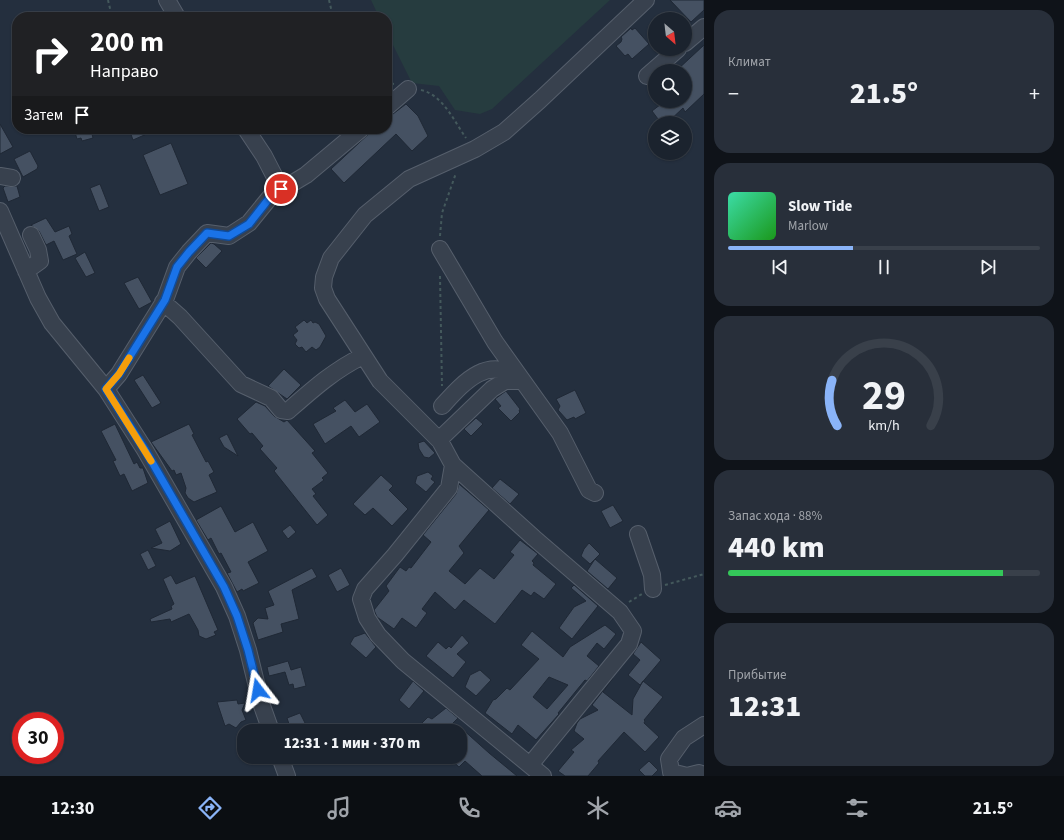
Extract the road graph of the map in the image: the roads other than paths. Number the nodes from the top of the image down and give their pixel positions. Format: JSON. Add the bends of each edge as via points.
{"nodes":[{"id":1,"x":167,"y":0,"type":"edge"},
{"id":2,"x":646,"y":0,"type":"edge"},
{"id":3,"x":175,"y":12,"type":"edge"},
{"id":4,"x":704,"y":27,"type":"edge"},
{"id":5,"x":692,"y":37,"type":"edge"},
{"id":6,"x":670,"y":56,"type":"edge"},
{"id":7,"x":647,"y":76,"type":"dead end"},
{"id":8,"x":408,"y":89,"type":"road end"},
{"id":9,"x":392,"y":103,"type":"edge"},
{"id":10,"x":249,"y":134,"type":"edge"},
{"id":11,"x":355,"y":134,"type":"edge"},
{"id":12,"x":281,"y":189,"type":"junction"},
{"id":13,"x":0,"y":211,"type":"edge"},
{"id":14,"x":31,"y":235,"type":"dead end"},
{"id":15,"x":440,"y":249,"type":"road end"},
{"id":16,"x":26,"y":271,"type":"junction"},
{"id":17,"x":163,"y":302,"type":"junction"},
{"id":18,"x":363,"y":356,"type":"junction"},
{"id":19,"x":523,"y":380,"type":"junction"},
{"id":20,"x":106,"y":389,"type":"junction"},
{"id":21,"x":442,"y":406,"type":"road end"},
{"id":22,"x":443,"y":436,"type":"dead end"},
{"id":23,"x":453,"y":464,"type":"junction"},
{"id":24,"x":595,"y":492,"type":"dead end"},
{"id":25,"x":638,"y":534,"type":"dead end"},
{"id":26,"x":653,"y":589,"type":"dead end"},
{"id":27,"x":268,"y":724,"type":"edge"},
{"id":28,"x":704,"y":725,"type":"edge"},
{"id":29,"x":283,"y":764,"type":"edge"},
{"id":30,"x":530,"y":765,"type":"junction"},
{"id":31,"x":704,"y":775,"type":"edge"},
{"id":32,"x":287,"y":776,"type":"edge"},
{"id":33,"x":543,"y":776,"type":"edge"}],
"edges":[{"from":1,"to":3,"type":"street"},
{"from":2,"to":18,"type":"street","via":[[504,132],[469,152],[409,179],[365,215],[331,258],[322,288]]},
{"from":4,"to":5,"type":"street"},
{"from":6,"to":7,"type":"street"},
{"from":8,"to":9,"type":"street"},
{"from":10,"to":12,"type":"street"},
{"from":11,"to":12,"type":"street","via":[[306,175]]},
{"from":12,"to":17,"type":"street","via":[[271,196],[249,224],[229,236],[207,233],[177,267]]},
{"from":13,"to":16,"type":"street"},
{"from":14,"to":16,"type":"street","via":[[40,261]]},
{"from":15,"to":19,"type":"street","via":[[495,342]]},
{"from":16,"to":20,"type":"street","via":[[52,323]]},
{"from":17,"to":18,"type":"street","via":[[241,384],[271,398],[281,410],[288,411],[328,376]]},
{"from":17,"to":20,"type":"street","via":[[119,374]]},
{"from":18,"to":23,"type":"street","via":[[380,381],[440,441]]},
{"from":19,"to":21,"type":"street","via":[[496,368],[482,372],[467,380]]},
{"from":19,"to":22,"type":"street","via":[[504,381],[492,389]]},
{"from":19,"to":24,"type":"street","via":[[560,433],[589,490]]},
{"from":20,"to":27,"type":"street","via":[[145,450],[224,587],[237,616]]},
{"from":23,"to":30,"type":"street","via":[[449,488],[396,555],[365,589],[362,599],[367,618],[378,635],[404,662]]},
{"from":23,"to":30,"type":"street","via":[[620,612],[633,631],[629,644]]},
{"from":25,"to":26,"type":"street","via":[[652,575]]},
{"from":28,"to":31,"type":"street","via":[[684,738],[669,759],[672,772],[687,776],[699,773]]},
{"from":29,"to":32,"type":"street"},
{"from":30,"to":33,"type":"street"}]}
